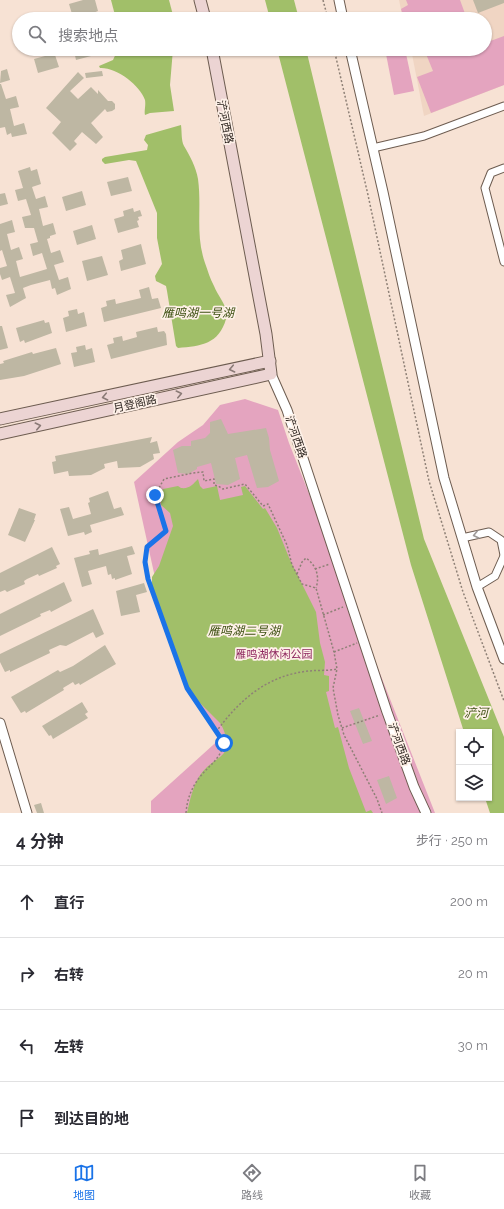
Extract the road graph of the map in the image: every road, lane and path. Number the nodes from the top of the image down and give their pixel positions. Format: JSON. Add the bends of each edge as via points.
{"nodes":[{"id":1,"x":200,"y":0,"type":"edge"},
{"id":2,"x":323,"y":0,"type":"edge"},
{"id":3,"x":339,"y":0,"type":"edge"},
{"id":4,"x":203,"y":12,"type":"edge"},
{"id":5,"x":326,"y":12,"type":"edge"},
{"id":6,"x":342,"y":12,"type":"edge"},
{"id":7,"x":213,"y":56,"type":"edge"},
{"id":8,"x":336,"y":56,"type":"edge"},
{"id":9,"x":352,"y":56,"type":"edge"},
{"id":10,"x":504,"y":106,"type":"edge"},
{"id":11,"x":373,"y":148,"type":"junction"},
{"id":12,"x":504,"y":168,"type":"edge"},
{"id":13,"x":504,"y":262,"type":"edge"},
{"id":14,"x":270,"y":361,"type":"junction"},
{"id":15,"x":271,"y":374,"type":"junction"},
{"id":16,"x":0,"y":419,"type":"edge"},
{"id":17,"x":0,"y":434,"type":"edge"},
{"id":18,"x":462,"y":538,"type":"junction"},
{"id":19,"x":503,"y":549,"type":"edge"},
{"id":20,"x":338,"y":561,"type":"junction"},
{"id":21,"x":315,"y":569,"type":"junction"},
{"id":22,"x":297,"y":574,"type":"junction"},
{"id":23,"x":477,"y":587,"type":"junction"},
{"id":24,"x":316,"y":588,"type":"junction"},
{"id":25,"x":352,"y":603,"type":"junction"},
{"id":26,"x":322,"y":615,"type":"junction"},
{"id":27,"x":365,"y":640,"type":"junction"},
{"id":28,"x":334,"y":652,"type":"junction"},
{"id":29,"x":504,"y":659,"type":"edge"},
{"id":30,"x":337,"y":669,"type":"junction"},
{"id":31,"x":504,"y":701,"type":"edge"},
{"id":32,"x":387,"y":712,"type":"junction"},
{"id":33,"x":0,"y":724,"type":"edge"},
{"id":34,"x":342,"y":728,"type":"junction"},
{"id":35,"x":216,"y":732,"type":"junction"},
{"id":36,"x":27,"y":813,"type":"edge"},
{"id":37,"x":186,"y":813,"type":"edge"},
{"id":38,"x":382,"y":813,"type":"edge"},
{"id":39,"x":426,"y":813,"type":"edge"}],
"edges":[{"from":1,"to":4,"type":"main road"},
{"from":2,"to":5,"type":"path"},
{"from":3,"to":6,"type":"street"},
{"from":7,"to":14,"type":"main road","name":"浐河西路"},
{"from":8,"to":31,"type":"path","via":[[429,482],[462,592]]},
{"from":9,"to":11,"type":"street"},
{"from":10,"to":11,"type":"street","via":[[424,136]]},
{"from":11,"to":18,"type":"street","via":[[444,478]]},
{"from":12,"to":13,"type":"street","via":[[491,173],[485,188]]},
{"from":14,"to":15,"type":"main road","name":"浐河西路"},
{"from":14,"to":16,"type":"main road","name":"月登阁路","one_way":true},
{"from":17,"to":15,"type":"main road","name":"月登阁路","one_way":true},
{"from":15,"to":20,"type":"street","name":"浐河西路","via":[[287,410]]},
{"from":19,"to":18,"type":"street","one_way":true,"via":[[501,540],[489,532]]},
{"from":18,"to":23,"type":"street"},
{"from":19,"to":23,"type":"street","via":[[495,576]]},
{"from":20,"to":21,"type":"path"},
{"from":20,"to":25,"type":"street","name":"浐河西路"},
{"from":21,"to":22,"type":"path","via":[[313,563],[306,558]]},
{"from":21,"to":24,"type":"path","via":[[319,580]]},
{"from":22,"to":24,"type":"path","via":[[302,584]]},
{"from":22,"to":35,"type":"path","via":[[268,504],[263,506],[245,484],[223,490],[214,485],[214,479],[204,481],[203,472],[164,479],[155,495],[166,531],[147,547],[145,562],[148,579],[187,688]]},
{"from":23,"to":29,"type":"street"},
{"from":24,"to":26,"type":"path"},
{"from":25,"to":26,"type":"path"},
{"from":25,"to":27,"type":"street","name":"浐河西路"},
{"from":26,"to":28,"type":"path"},
{"from":27,"to":28,"type":"path"},
{"from":27,"to":32,"type":"street","name":"浐河西路"},
{"from":28,"to":30,"type":"path"},
{"from":30,"to":34,"type":"path","via":[[333,688]]},
{"from":30,"to":35,"type":"path","via":[[281,676],[258,688],[236,706]]},
{"from":32,"to":34,"type":"path"},
{"from":32,"to":39,"type":"street","name":"浐河西路"},
{"from":33,"to":36,"type":"street"},
{"from":34,"to":38,"type":"path"},
{"from":35,"to":37,"type":"path","via":[[224,743],[223,750],[211,767],[198,779],[188,797]]}]}
